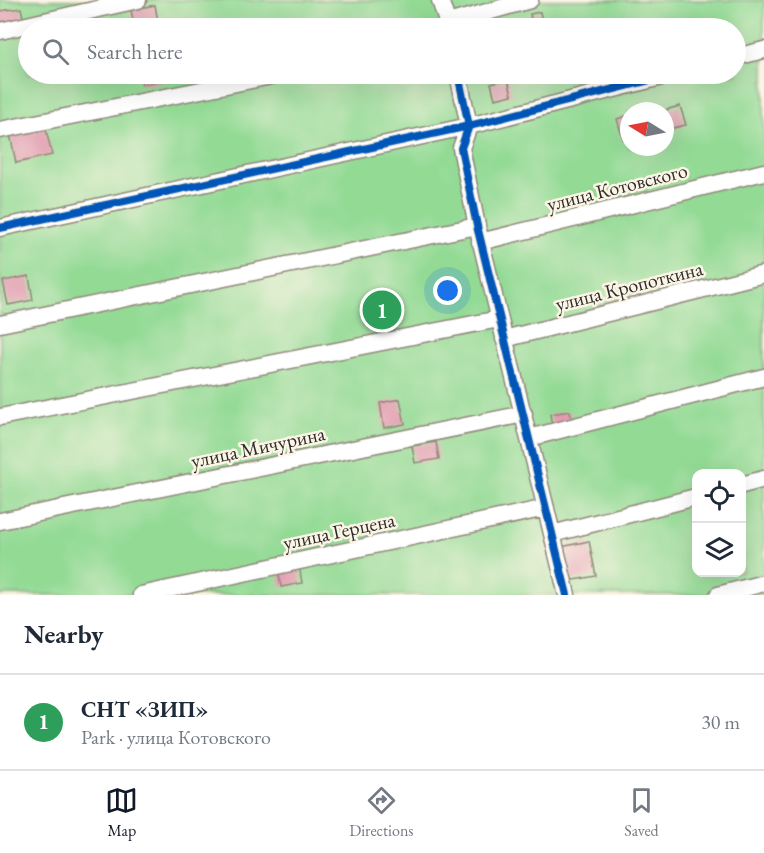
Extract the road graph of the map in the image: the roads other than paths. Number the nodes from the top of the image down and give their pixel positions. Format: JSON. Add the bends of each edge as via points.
{"nodes":[{"id":1,"x":138,"y":0,"type":"edge"},
{"id":2,"x":440,"y":0,"type":"edge"},
{"id":3,"x":530,"y":0,"type":"edge"},
{"id":4,"x":58,"y":18,"type":"edge"},
{"id":5,"x":446,"y":18,"type":"edge"},
{"id":6,"x":474,"y":18,"type":"edge"},
{"id":7,"x":18,"y":27,"type":"edge"},
{"id":8,"x":0,"y":31,"type":"edge"},
{"id":9,"x":764,"y":50,"type":"edge"},
{"id":10,"x":746,"y":54,"type":"edge"},
{"id":11,"x":231,"y":84,"type":"edge"},
{"id":12,"x":460,"y":84,"type":"edge"},
{"id":13,"x":634,"y":84,"type":"edge"},
{"id":14,"x":469,"y":126,"type":"junction"},
{"id":15,"x":0,"y":130,"type":"edge"},
{"id":16,"x":764,"y":172,"type":"edge"},
{"id":17,"x":0,"y":228,"type":"edge"},
{"id":18,"x":478,"y":234,"type":"junction"},
{"id":19,"x":764,"y":274,"type":"edge"},
{"id":20,"x":498,"y":319,"type":"junction"},
{"id":21,"x":0,"y":324,"type":"edge"},
{"id":22,"x":504,"y":339,"type":"junction"},
{"id":23,"x":764,"y":377,"type":"edge"},
{"id":24,"x":524,"y":414,"type":"junction"},
{"id":25,"x":0,"y":417,"type":"edge"},
{"id":26,"x":529,"y":438,"type":"junction"},
{"id":27,"x":764,"y":479,"type":"edge"},
{"id":28,"x":746,"y":484,"type":"edge"},
{"id":29,"x":692,"y":497,"type":"edge"},
{"id":30,"x":546,"y":508,"type":"junction"},
{"id":31,"x":0,"y":521,"type":"edge"},
{"id":32,"x":552,"y":534,"type":"junction"},
{"id":33,"x":764,"y":583,"type":"edge"},
{"id":34,"x":141,"y":595,"type":"edge"},
{"id":35,"x":567,"y":595,"type":"edge"},
{"id":36,"x":718,"y":595,"type":"edge"}],
"edges":[{"from":1,"to":4,"type":"street"},
{"from":2,"to":5,"type":"street"},
{"from":3,"to":6,"type":"street"},
{"from":7,"to":8,"type":"street"},
{"from":9,"to":10,"type":"street"},
{"from":11,"to":15,"type":"street"},
{"from":12,"to":14,"type":"street"},
{"from":13,"to":14,"type":"street"},
{"from":14,"to":17,"type":"street"},
{"from":14,"to":18,"type":"street","via":[[461,148]]},
{"from":16,"to":18,"type":"street","name":"улица Котовского"},
{"from":18,"to":20,"type":"street"},
{"from":18,"to":21,"type":"street","name":"улица Котовского"},
{"from":19,"to":22,"type":"street","name":"улица Кропоткина"},
{"from":20,"to":22,"type":"street"},
{"from":20,"to":25,"type":"street"},
{"from":22,"to":24,"type":"street"},
{"from":23,"to":26,"type":"street"},
{"from":24,"to":26,"type":"street"},
{"from":24,"to":31,"type":"street","name":"улица Мичурина"},
{"from":26,"to":30,"type":"street"},
{"from":27,"to":28,"type":"street"},
{"from":29,"to":32,"type":"street"},
{"from":30,"to":32,"type":"street"},
{"from":30,"to":34,"type":"street","name":"улица Герцена"},
{"from":32,"to":35,"type":"street"},
{"from":33,"to":36,"type":"street"}]}
